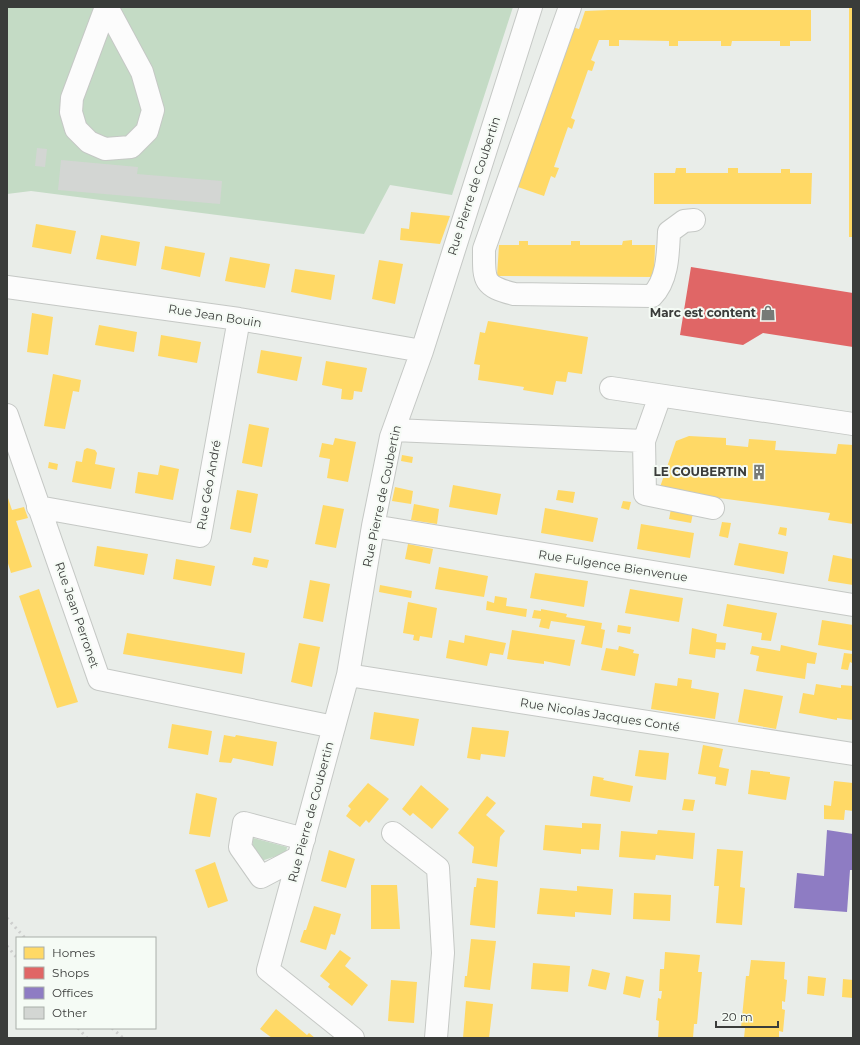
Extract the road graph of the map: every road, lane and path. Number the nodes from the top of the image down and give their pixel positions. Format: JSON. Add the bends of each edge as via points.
{"nodes":[{"id":1,"x":107,"y":7,"type":"edge"},
{"id":2,"x":531,"y":7,"type":"edge"},
{"id":3,"x":570,"y":7,"type":"edge"},
{"id":4,"x":694,"y":220,"type":"dead end"},
{"id":5,"x":7,"y":287,"type":"edge"},
{"id":6,"x":239,"y":319,"type":"junction"},
{"id":7,"x":422,"y":351,"type":"junction"},
{"id":8,"x":611,"y":388,"type":"dead end"},
{"id":9,"x":660,"y":396,"type":"junction"},
{"id":10,"x":7,"y":415,"type":"edge"},
{"id":11,"x":853,"y":424,"type":"edge"},
{"id":12,"x":394,"y":430,"type":"junction"},
{"id":13,"x":644,"y":441,"type":"junction"},
{"id":14,"x":38,"y":507,"type":"junction"},
{"id":15,"x":713,"y":508,"type":"dead end"},
{"id":16,"x":373,"y":526,"type":"junction"},
{"id":17,"x":853,"y":605,"type":"edge"},
{"id":18,"x":348,"y":675,"type":"junction"},
{"id":19,"x":334,"y":727,"type":"junction"},
{"id":20,"x":853,"y":754,"type":"edge"},
{"id":21,"x":393,"y":833,"type":"dead end"},
{"id":22,"x":353,"y":1038,"type":"edge"},
{"id":23,"x":436,"y":1038,"type":"edge"}],
"edges":[{"from":1,"to":1,"type":"street","via":[[142,72],[153,110],[147,131],[131,147],[106,149],[90,142],[76,129],[71,112],[72,98]]},
{"from":2,"to":7,"type":"street","name":"Rue Pierre de Coubertin"},
{"from":3,"to":4,"type":"street","via":[[484,249],[484,270],[488,283],[496,290],[514,294],[652,296],[658,290],[666,267],[669,232],[684,221]]},
{"from":5,"to":6,"type":"street","name":"Rue Jean Bouin"},
{"from":6,"to":7,"type":"street","name":"Rue Jean Bouin"},
{"from":6,"to":14,"type":"street","name":"Rue Géo André","via":[[200,536]]},
{"from":7,"to":12,"type":"street","name":"Rue Pierre de Coubertin"},
{"from":8,"to":9,"type":"street"},
{"from":9,"to":11,"type":"street"},
{"from":9,"to":13,"type":"street"},
{"from":10,"to":14,"type":"street","name":"Rue Jean Perronet"},
{"from":12,"to":13,"type":"street"},
{"from":12,"to":16,"type":"street","name":"Rue Pierre de Coubertin"},
{"from":13,"to":15,"type":"street","via":[[645,494]]},
{"from":14,"to":19,"type":"street","name":"Rue Jean Perronet","via":[[99,679]]},
{"from":16,"to":17,"type":"street","name":"Rue Fulgence Bienvenue"},
{"from":16,"to":18,"type":"street","name":"Rue Pierre de Coubertin"},
{"from":18,"to":19,"type":"street","name":"Rue Pierre de Coubertin"},
{"from":18,"to":20,"type":"street","name":"Rue Nicolas Jacques Conté"},
{"from":19,"to":22,"type":"street","name":"Rue Pierre de Coubertin","via":[[268,970]]},
{"from":21,"to":23,"type":"street","via":[[438,868],[443,953]]}]}
